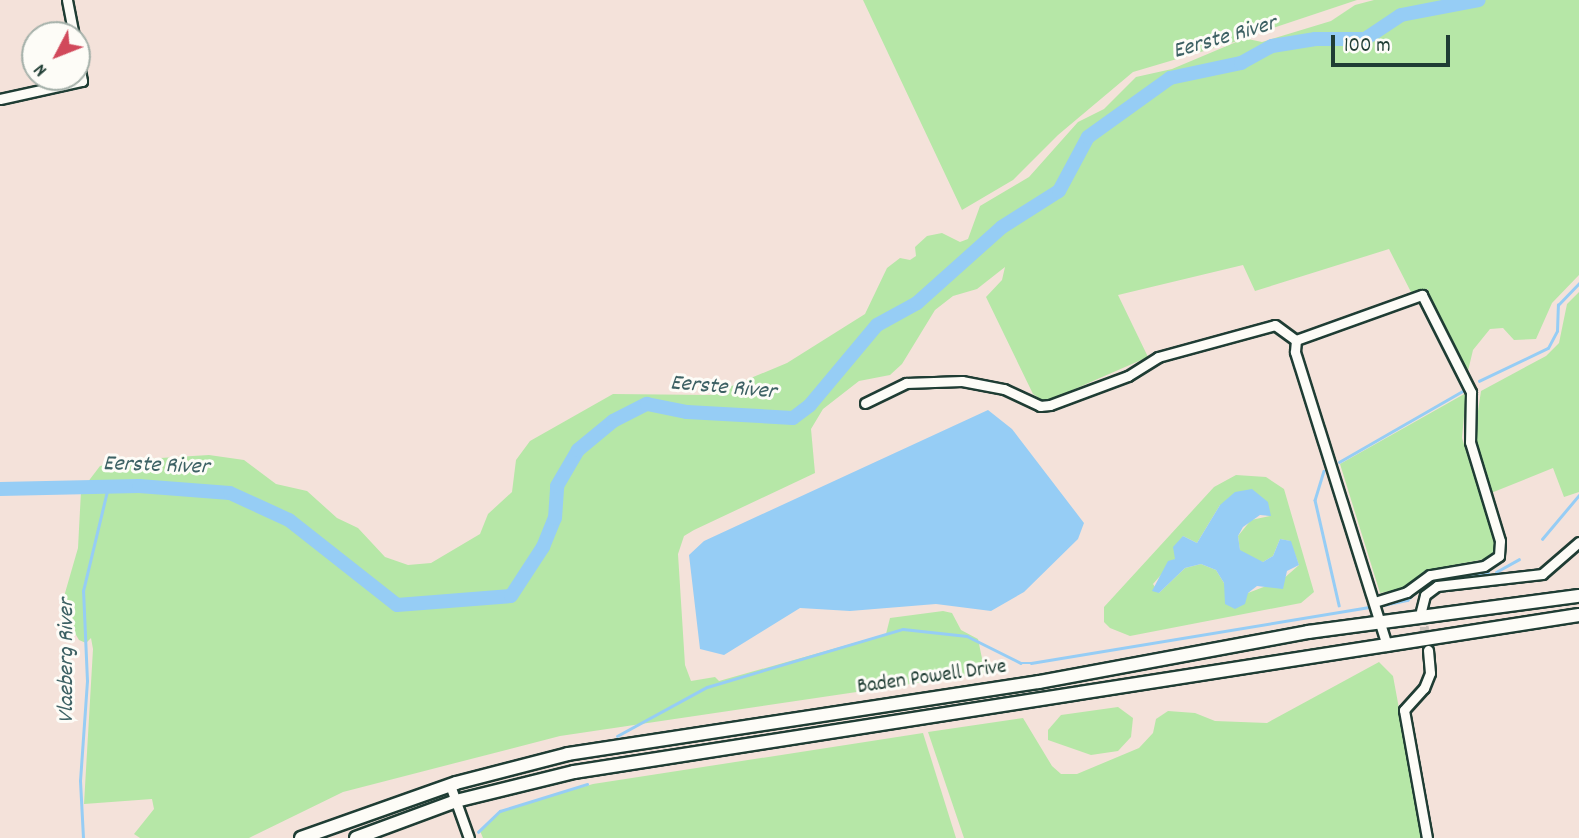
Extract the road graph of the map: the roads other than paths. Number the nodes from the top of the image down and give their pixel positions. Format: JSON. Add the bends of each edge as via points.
{"nodes":[{"id":1,"x":67,"y":0,"type":"edge"},
{"id":2,"x":71,"y":21,"type":"edge"},
{"id":3,"x":36,"y":91,"type":"edge"},
{"id":4,"x":0,"y":99,"type":"edge"},
{"id":5,"x":1296,"y":340,"type":"junction"},
{"id":6,"x":865,"y":403,"type":"dead end"},
{"id":7,"x":1579,"y":542,"type":"edge"},
{"id":8,"x":1494,"y":561,"type":"junction"},
{"id":9,"x":1488,"y":579,"type":"junction"},
{"id":10,"x":1579,"y":596,"type":"edge"},
{"id":11,"x":1375,"y":601,"type":"junction"},
{"id":12,"x":1421,"y":611,"type":"dead end"},
{"id":13,"x":1579,"y":615,"type":"edge"},
{"id":14,"x":1381,"y":625,"type":"junction"},
{"id":15,"x":1387,"y":646,"type":"junction"},
{"id":16,"x":1428,"y":650,"type":"tunnel mouth"},
{"id":17,"x":450,"y":785,"type":"junction"},
{"id":18,"x":456,"y":801,"type":"junction"},
{"id":19,"x":301,"y":838,"type":"edge"},
{"id":20,"x":356,"y":838,"type":"edge"},
{"id":21,"x":469,"y":838,"type":"edge"},
{"id":22,"x":1427,"y":838,"type":"edge"}],
"edges":[{"from":1,"to":2,"type":"street"},
{"from":3,"to":4,"type":"street"},
{"from":5,"to":6,"type":"street","via":[[1275,325],[1259,326],[1158,357],[1128,376],[1040,406],[1004,389],[962,381],[906,383]]},
{"from":5,"to":8,"type":"street","via":[[1418,295],[1424,298],[1471,392],[1469,442],[1500,541]]},
{"from":5,"to":11,"type":"street","via":[[1295,352]]},
{"from":7,"to":9,"type":"street","via":[[1542,574]]},
{"from":8,"to":9,"type":"street"},
{"from":8,"to":11,"type":"street","via":[[1430,575],[1407,592]]},
{"from":9,"to":12,"type":"street","via":[[1437,586],[1425,595]]},
{"from":10,"to":14,"type":"main road","name":"Baden Powell Drive"},
{"from":11,"to":14,"type":"street"},
{"from":13,"to":15,"type":"main road","name":"Baden Powell Drive"},
{"from":14,"to":15,"type":"street"},
{"from":14,"to":17,"type":"main road","name":"Baden Powell Drive","via":[[1308,632],[1039,682],[568,754]]},
{"from":15,"to":18,"type":"main road","name":"Baden Powell Drive","via":[[574,772]]},
{"from":16,"to":22,"type":"street","via":[[1430,673],[1424,688],[1404,710]]},
{"from":17,"to":18,"type":"street"},
{"from":17,"to":19,"type":"main road","name":"Baden Powell Drive"},
{"from":18,"to":20,"type":"main road","name":"Baden Powell Drive"},
{"from":18,"to":21,"type":"street"}]}
